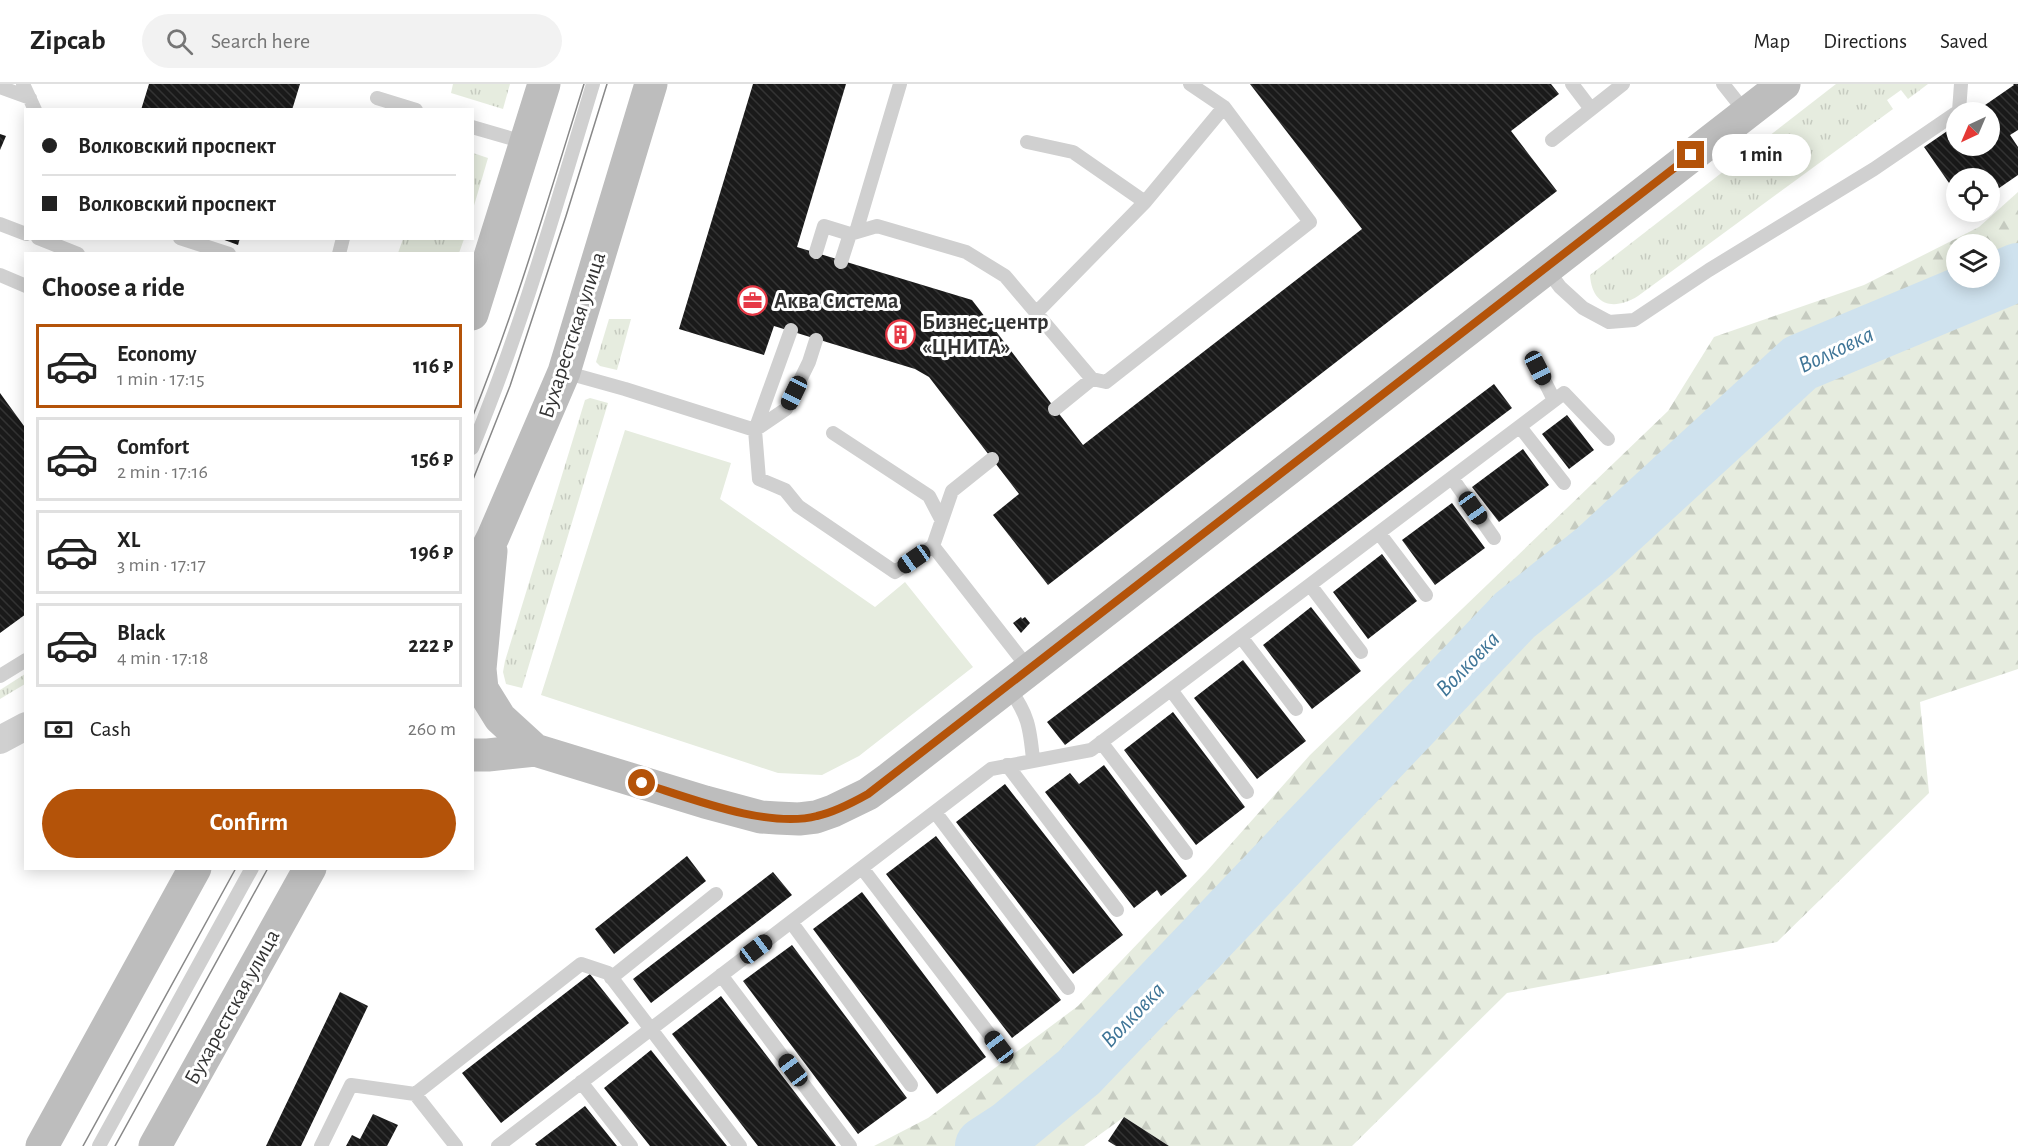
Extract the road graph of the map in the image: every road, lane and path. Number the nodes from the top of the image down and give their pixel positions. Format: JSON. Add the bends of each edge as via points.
{"nodes":[{"id":1,"x":23,"y":84,"type":"edge"},
{"id":2,"x":544,"y":84,"type":"edge"},
{"id":3,"x":593,"y":84,"type":"edge"},
{"id":4,"x":651,"y":84,"type":"edge"},
{"id":5,"x":900,"y":84,"type":"edge"},
{"id":6,"x":1190,"y":84,"type":"edge"},
{"id":7,"x":1572,"y":84,"type":"edge"},
{"id":8,"x":1623,"y":84,"type":"edge"},
{"id":9,"x":1723,"y":84,"type":"edge"},
{"id":10,"x":1784,"y":84,"type":"edge"},
{"id":11,"x":1961,"y":84,"type":"edge"},
{"id":12,"x":0,"y":87,"type":"edge"},
{"id":13,"x":377,"y":98,"type":"dead end"},
{"id":14,"x":1960,"y":102,"type":"edge"},
{"id":15,"x":32,"y":104,"type":"edge"},
{"id":16,"x":1224,"y":106,"type":"junction"},
{"id":17,"x":410,"y":108,"type":"edge"},
{"id":18,"x":1592,"y":109,"type":"junction"},
{"id":19,"x":1746,"y":113,"type":"junction"},
{"id":20,"x":1946,"y":120,"type":"edge"},
{"id":21,"x":474,"y":128,"type":"edge"},
{"id":22,"x":1552,"y":140,"type":"dead end"},
{"id":23,"x":1027,"y":142,"type":"dead end"},
{"id":24,"x":526,"y":143,"type":"junction"},
{"id":25,"x":1145,"y":202,"type":"junction"},
{"id":26,"x":0,"y":224,"type":"edge"},
{"id":27,"x":24,"y":233,"type":"edge"},
{"id":28,"x":853,"y":233,"type":"junction"},
{"id":29,"x":46,"y":240,"type":"edge"},
{"id":30,"x":186,"y":240,"type":"edge"},
{"id":31,"x":72,"y":247,"type":"edge"},
{"id":32,"x":223,"y":252,"type":"edge"},
{"id":33,"x":816,"y":252,"type":"dead end"},
{"id":34,"x":841,"y":262,"type":"dead end"},
{"id":35,"x":1546,"y":268,"type":"junction"},
{"id":36,"x":0,"y":276,"type":"edge"},
{"id":37,"x":24,"y":285,"type":"edge"},
{"id":38,"x":474,"y":308,"type":"edge"},
{"id":39,"x":1037,"y":312,"type":"junction"},
{"id":40,"x":791,"y":330,"type":"dead end"},
{"id":41,"x":816,"y":340,"type":"dead end"},
{"id":42,"x":1538,"y":368,"type":"dead end"},
{"id":43,"x":564,"y":372,"type":"junction"},
{"id":44,"x":1092,"y":379,"type":"junction"},
{"id":45,"x":1554,"y":400,"type":"junction"},
{"id":46,"x":1055,"y":409,"type":"dead end"},
{"id":47,"x":1520,"y":427,"type":"junction"},
{"id":48,"x":755,"y":430,"type":"junction"},
{"id":49,"x":833,"y":433,"type":"dead end"},
{"id":50,"x":1608,"y":439,"type":"dead end"},
{"id":51,"x":474,"y":443,"type":"edge"},
{"id":52,"x":992,"y":459,"type":"dead end"},
{"id":53,"x":1452,"y":478,"type":"junction"},
{"id":54,"x":1564,"y":483,"type":"dead end"},
{"id":55,"x":941,"y":519,"type":"junction"},
{"id":56,"x":1379,"y":533,"type":"junction"},
{"id":57,"x":493,"y":537,"type":"junction"},
{"id":58,"x":1494,"y":538,"type":"dead end"},
{"id":59,"x":933,"y":546,"type":"junction"},
{"id":60,"x":474,"y":574,"type":"edge"},
{"id":61,"x":1310,"y":585,"type":"junction"},
{"id":62,"x":1426,"y":595,"type":"dead end"},
{"id":63,"x":1241,"y":637,"type":"junction"},
{"id":64,"x":1361,"y":652,"type":"dead end"},
{"id":65,"x":24,"y":661,"type":"edge"},
{"id":66,"x":0,"y":676,"type":"edge"},
{"id":67,"x":1018,"y":678,"type":"junction"},
{"id":68,"x":1171,"y":690,"type":"junction"},
{"id":69,"x":1296,"y":709,"type":"dead end"},
{"id":70,"x":24,"y":727,"type":"edge"},
{"id":71,"x":0,"y":740,"type":"edge"},
{"id":72,"x":1101,"y":742,"type":"junction"},
{"id":73,"x":535,"y":750,"type":"junction"},
{"id":74,"x":474,"y":755,"type":"edge"},
{"id":75,"x":1033,"y":760,"type":"junction"},
{"id":76,"x":1006,"y":765,"type":"junction"},
{"id":77,"x":1247,"y":792,"type":"dead end"},
{"id":78,"x":935,"y":812,"type":"junction"},
{"id":79,"x":1186,"y":853,"type":"dead end"},
{"id":80,"x":862,"y":868,"type":"junction"},
{"id":81,"x":194,"y":870,"type":"edge"},
{"id":82,"x":251,"y":870,"type":"edge"},
{"id":83,"x":309,"y":870,"type":"edge"},
{"id":84,"x":716,"y":894,"type":"dead end"},
{"id":85,"x":1117,"y":910,"type":"dead end"},
{"id":86,"x":790,"y":922,"type":"junction"},
{"id":87,"x":721,"y":975,"type":"junction"},
{"id":88,"x":611,"y":978,"type":"junction"},
{"id":89,"x":1068,"y":988,"type":"dead end"},
{"id":90,"x":651,"y":1029,"type":"junction"},
{"id":91,"x":999,"y":1047,"type":"dead end"},
{"id":92,"x":581,"y":1082,"type":"junction"},
{"id":93,"x":911,"y":1085,"type":"dead end"},
{"id":94,"x":415,"y":1094,"type":"junction"},
{"id":95,"x":507,"y":1143,"type":"edge"},
{"id":96,"x":42,"y":1146,"type":"edge"},
{"id":97,"x":99,"y":1146,"type":"edge"},
{"id":98,"x":155,"y":1146,"type":"edge"},
{"id":99,"x":321,"y":1146,"type":"edge"},
{"id":100,"x":456,"y":1146,"type":"edge"},
{"id":101,"x":631,"y":1146,"type":"edge"},
{"id":102,"x":740,"y":1146,"type":"edge"},
{"id":103,"x":850,"y":1146,"type":"edge"}],
"edges":[{"from":1,"to":15,"type":"lane"},
{"from":2,"to":24,"type":"street"},
{"from":3,"to":51,"type":"lane","via":[[516,330]]},
{"from":4,"to":43,"type":"street","name":"Бухарестская улица"},
{"from":5,"to":28,"type":"lane"},
{"from":6,"to":16,"type":"lane"},
{"from":7,"to":18,"type":"lane"},
{"from":8,"to":18,"type":"lane"},
{"from":9,"to":19,"type":"lane"},
{"from":10,"to":19,"type":"street"},
{"from":11,"to":14,"type":"lane"},
{"from":12,"to":15,"type":"lane"},
{"from":13,"to":17,"type":"lane"},
{"from":16,"to":25,"type":"lane"},
{"from":16,"to":44,"type":"lane","via":[[1310,222],[1106,382]]},
{"from":18,"to":22,"type":"lane"},
{"from":19,"to":35,"type":"street"},
{"from":20,"to":35,"type":"lane","via":[[1874,170],[1634,320],[1609,322],[1582,308]]},
{"from":21,"to":24,"type":"lane"},
{"from":23,"to":25,"type":"lane","via":[[1072,152]]},
{"from":24,"to":38,"type":"street"},
{"from":25,"to":39,"type":"lane"},
{"from":26,"to":27,"type":"lane"},
{"from":28,"to":33,"type":"lane","via":[[824,226]]},
{"from":28,"to":34,"type":"lane"},
{"from":28,"to":39,"type":"lane","via":[[877,226],[966,252],[1005,276]]},
{"from":29,"to":31,"type":"lane"},
{"from":30,"to":32,"type":"lane"},
{"from":35,"to":67,"type":"street"},
{"from":36,"to":37,"type":"lane"},
{"from":39,"to":44,"type":"lane"},
{"from":40,"to":48,"type":"lane"},
{"from":41,"to":48,"type":"lane","via":[[786,409]]},
{"from":42,"to":45,"type":"lane"},
{"from":43,"to":48,"type":"lane"},
{"from":43,"to":57,"type":"street","name":"Бухарестская улица"},
{"from":44,"to":46,"type":"lane"},
{"from":45,"to":47,"type":"lane"},
{"from":45,"to":50,"type":"lane","via":[[1564,393]]},
{"from":47,"to":53,"type":"lane"},
{"from":47,"to":54,"type":"lane"},
{"from":48,"to":59,"type":"lane","via":[[759,479],[785,490],[798,506],[895,572]]},
{"from":49,"to":55,"type":"lane","via":[[930,496]]},
{"from":52,"to":55,"type":"lane","via":[[952,491]]},
{"from":53,"to":56,"type":"lane"},
{"from":53,"to":58,"type":"lane"},
{"from":55,"to":59,"type":"lane"},
{"from":56,"to":61,"type":"lane"},
{"from":56,"to":62,"type":"lane"},
{"from":57,"to":60,"type":"street","name":"Бухарестская улица"},
{"from":57,"to":73,"type":"street","via":[[480,669],[482,689],[500,718]]},
{"from":59,"to":67,"type":"lane"},
{"from":61,"to":63,"type":"lane"},
{"from":61,"to":64,"type":"lane"},
{"from":63,"to":68,"type":"lane"},
{"from":63,"to":69,"type":"lane"},
{"from":65,"to":66,"type":"lane"},
{"from":67,"to":73,"type":"street","via":[[868,794],[832,812],[798,819],[736,811]]},
{"from":67,"to":75,"type":"lane"},
{"from":68,"to":72,"type":"lane"},
{"from":68,"to":77,"type":"lane"},
{"from":70,"to":71,"type":"street"},
{"from":72,"to":75,"type":"lane","via":[[1091,750]]},
{"from":72,"to":79,"type":"lane"},
{"from":73,"to":74,"type":"street"},
{"from":75,"to":76,"type":"lane"},
{"from":76,"to":78,"type":"lane","via":[[992,769]]},
{"from":76,"to":85,"type":"lane"},
{"from":78,"to":80,"type":"lane"},
{"from":78,"to":89,"type":"lane"},
{"from":80,"to":86,"type":"lane"},
{"from":80,"to":91,"type":"lane"},
{"from":81,"to":96,"type":"street"},
{"from":82,"to":97,"type":"lane"},
{"from":83,"to":98,"type":"street","name":"Бухарестская улица"},
{"from":84,"to":88,"type":"lane"},
{"from":86,"to":87,"type":"lane"},
{"from":86,"to":93,"type":"lane"},
{"from":87,"to":90,"type":"lane"},
{"from":87,"to":103,"type":"lane"},
{"from":88,"to":90,"type":"lane"},
{"from":88,"to":94,"type":"lane","via":[[608,973],[582,964]]},
{"from":90,"to":92,"type":"lane"},
{"from":90,"to":102,"type":"lane"},
{"from":92,"to":95,"type":"lane"},
{"from":92,"to":101,"type":"lane"},
{"from":94,"to":99,"type":"lane","via":[[351,1085]]},
{"from":94,"to":100,"type":"lane"}]}
